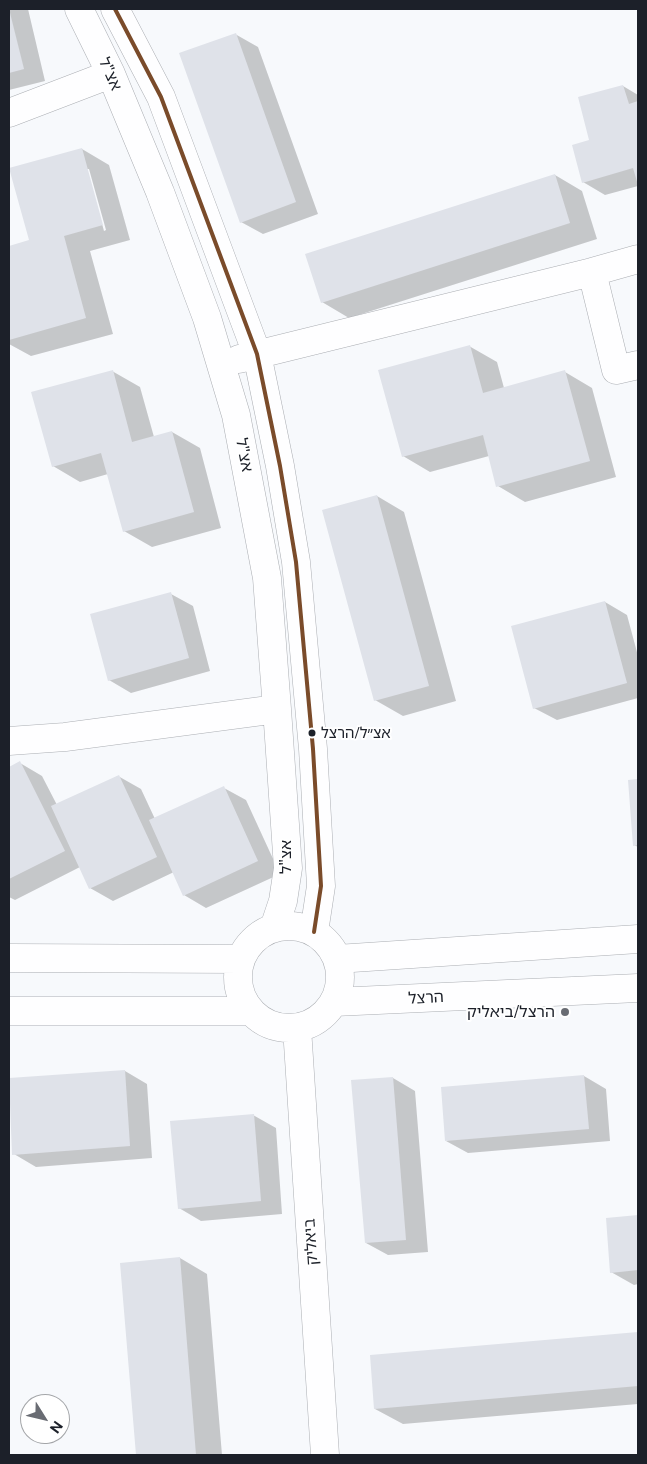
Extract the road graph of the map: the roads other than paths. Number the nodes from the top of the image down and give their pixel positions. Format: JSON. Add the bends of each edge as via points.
{"nodes":[{"id":1,"x":79,"y":9,"type":"edge"},
{"id":2,"x":115,"y":9,"type":"edge"},
{"id":3,"x":111,"y":74,"type":"junction"},
{"id":4,"x":9,"y":113,"type":"edge"},
{"id":5,"x":638,"y":259,"type":"edge"},
{"id":6,"x":592,"y":272,"type":"junction"},
{"id":7,"x":257,"y":354,"type":"junction"},
{"id":8,"x":221,"y":364,"type":"junction"},
{"id":9,"x":638,"y":365,"type":"edge"},
{"id":10,"x":278,"y":709,"type":"junction"},
{"id":11,"x":9,"y":741,"type":"edge"},
{"id":12,"x":274,"y":928,"type":"junction"},
{"id":13,"x":314,"y":932,"type":"junction"},
{"id":14,"x":638,"y":939,"type":"edge"},
{"id":15,"x":9,"y":958,"type":"edge"},
{"id":16,"x":241,"y":959,"type":"junction"},
{"id":17,"x":337,"y":959,"type":"junction"},
{"id":18,"x":638,"y":988,"type":"edge"},
{"id":19,"x":334,"y":1002,"type":"junction"},
{"id":20,"x":9,"y":1011,"type":"edge"},
{"id":21,"x":250,"y":1011,"type":"junction"},
{"id":22,"x":297,"y":1028,"type":"junction"},
{"id":23,"x":325,"y":1455,"type":"edge"}],
"edges":[{"from":1,"to":3,"type":"street","name":"אצ\"ל"},
{"from":2,"to":7,"type":"street","name":"אצ\"ל","via":[[161,97]]},
{"from":3,"to":4,"type":"street"},
{"from":3,"to":8,"type":"street","name":"אצ\"ל","via":[[160,192]]},
{"from":5,"to":6,"type":"street"},
{"from":6,"to":7,"type":"street"},
{"from":6,"to":9,"type":"street","via":[[616,370]]},
{"from":7,"to":8,"type":"street"},
{"from":7,"to":13,"type":"street","name":"אצ\"ל","via":[[296,562],[313,749],[321,886]]},
{"from":8,"to":10,"type":"street","name":"אצ\"ל","via":[[236,415],[267,578]]},
{"from":10,"to":11,"type":"street","via":[[65,737]]},
{"from":10,"to":12,"type":"street","name":"אצ\"ל","via":[[288,868],[283,901]]},
{"from":12,"to":13,"type":"street","via":[[301,926]]},
{"from":12,"to":16,"type":"street","via":[[254,940]]},
{"from":13,"to":17,"type":"street","via":[[328,943]]},
{"from":14,"to":17,"type":"street"},
{"from":15,"to":16,"type":"street"},
{"from":16,"to":21,"type":"street","via":[[239,986]]},
{"from":17,"to":19,"type":"street","via":[[340,981]]},
{"from":18,"to":19,"type":"street","name":"הרצל"},
{"from":19,"to":22,"type":"street","via":[[325,1014]]},
{"from":20,"to":21,"type":"street"},
{"from":21,"to":22,"type":"street","via":[[272,1026]]},
{"from":22,"to":23,"type":"street","name":"ביאליק"}]}
